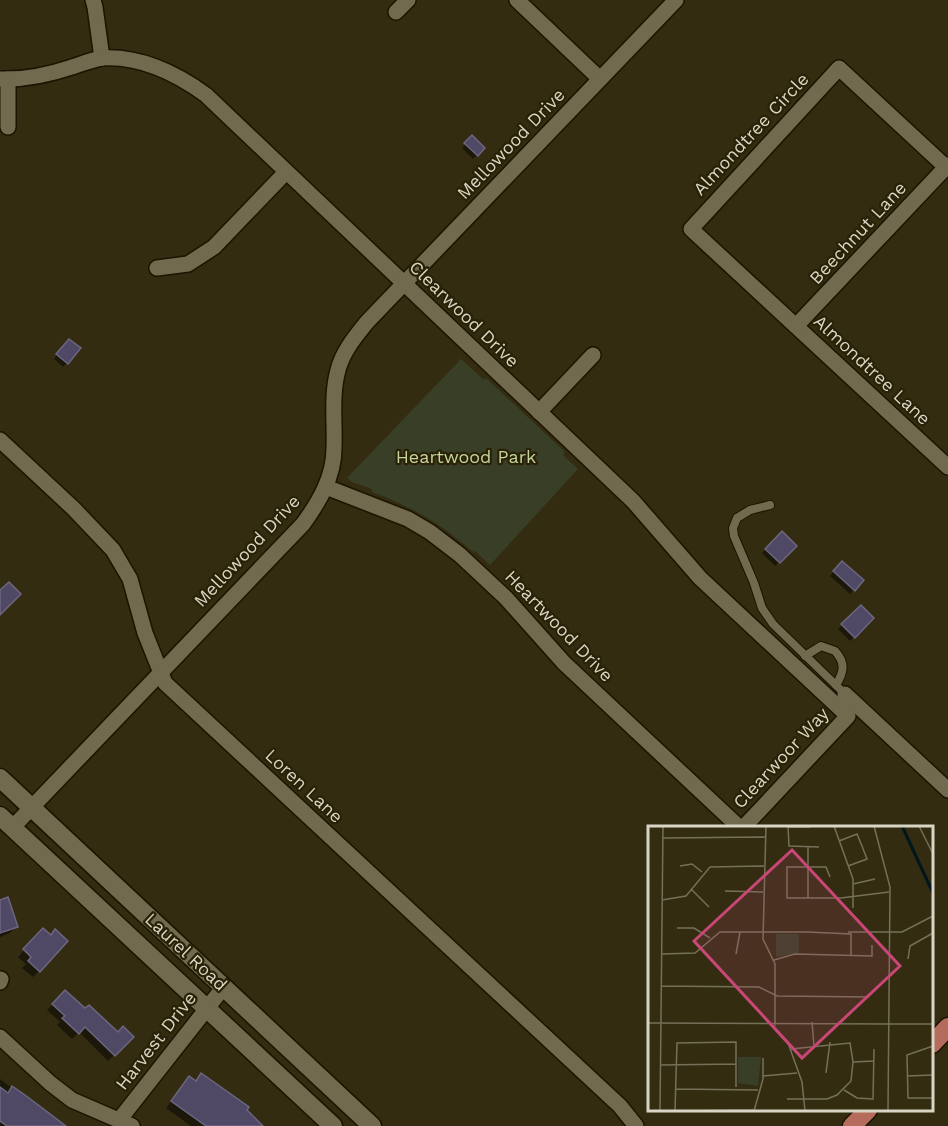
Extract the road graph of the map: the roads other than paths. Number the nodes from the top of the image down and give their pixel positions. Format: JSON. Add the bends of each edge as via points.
{"nodes":[{"id":1,"x":93,"y":0,"type":"edge"},
{"id":2,"x":408,"y":0,"type":"edge"},
{"id":3,"x":517,"y":0,"type":"edge"},
{"id":4,"x":676,"y":0,"type":"edge"},
{"id":5,"x":396,"y":12,"type":"dead end"},
{"id":6,"x":102,"y":58,"type":"junction"},
{"id":7,"x":4,"y":79,"type":"edge"},
{"id":8,"x":600,"y":79,"type":"junction"},
{"id":9,"x":8,"y":127,"type":"dead end"},
{"id":10,"x":948,"y":167,"type":"edge"},
{"id":11,"x":286,"y":172,"type":"junction"},
{"id":12,"x":157,"y":268,"type":"dead end"},
{"id":13,"x":403,"y":284,"type":"junction"},
{"id":14,"x":796,"y":326,"type":"junction"},
{"id":15,"x":593,"y":354,"type":"dead end"},
{"id":16,"x":539,"y":412,"type":"junction"},
{"id":17,"x":0,"y":440,"type":"edge"},
{"id":18,"x":948,"y":467,"type":"edge"},
{"id":19,"x":326,"y":487,"type":"junction"},
{"id":20,"x":770,"y":505,"type":"dead end"},
{"id":21,"x":805,"y":656,"type":"junction"},
{"id":22,"x":159,"y":673,"type":"junction"},
{"id":23,"x":841,"y":690,"type":"junction"},
{"id":24,"x":848,"y":716,"type":"joint"},
{"id":25,"x":0,"y":778,"type":"edge"},
{"id":26,"x":948,"y":790,"type":"edge"},
{"id":27,"x":31,"y":807,"type":"junction"},
{"id":28,"x":6,"y":822,"type":"edge"},
{"id":29,"x":740,"y":826,"type":"edge"},
{"id":30,"x":744,"y":826,"type":"edge"},
{"id":31,"x":223,"y":988,"type":"junction"},
{"id":32,"x":206,"y":1008,"type":"junction"},
{"id":33,"x":948,"y":1027,"type":"edge"},
{"id":34,"x":0,"y":1036,"type":"edge"},
{"id":35,"x":933,"y":1043,"type":"edge"},
{"id":36,"x":867,"y":1111,"type":"edge"},
{"id":37,"x":126,"y":1123,"type":"edge"},
{"id":38,"x":333,"y":1126,"type":"edge"},
{"id":39,"x":372,"y":1126,"type":"edge"},
{"id":40,"x":636,"y":1126,"type":"edge"},
{"id":41,"x":852,"y":1126,"type":"edge"}],
"edges":[{"from":1,"to":6,"type":"street"},
{"from":2,"to":5,"type":"street"},
{"from":3,"to":8,"type":"street"},
{"from":4,"to":8,"type":"street","name":"Mellowood Drive"},
{"from":6,"to":7,"type":"street","name":"Clearwood Drive","via":[[42,77]]},
{"from":6,"to":11,"type":"street","name":"Clearwood Drive","via":[[151,65],[182,78],[206,95]]},
{"from":7,"to":9,"type":"street"},
{"from":8,"to":13,"type":"street","name":"Mellowood Drive"},
{"from":10,"to":14,"type":"street","name":"Beechnut Lane"},
{"from":10,"to":14,"type":"street","name":"Almondtree Circle","via":[[839,68],[691,229]]},
{"from":11,"to":12,"type":"street","via":[[214,247],[188,264]]},
{"from":11,"to":13,"type":"street","name":"Clearwood Drive"},
{"from":13,"to":16,"type":"street","name":"Clearwood Drive"},
{"from":13,"to":19,"type":"street","name":"Mellowood Drive","via":[[367,322],[338,368],[332,400],[334,450]]},
{"from":14,"to":18,"type":"street","name":"Almondtree Lane"},
{"from":15,"to":16,"type":"street"},
{"from":16,"to":24,"type":"street","name":"Clearwood Drive","via":[[633,501],[700,578]]},
{"from":17,"to":22,"type":"street","name":"Loren Lane","via":[[113,550],[130,579]]},
{"from":19,"to":22,"type":"street","name":"Mellowood Drive","via":[[303,524]]},
{"from":19,"to":29,"type":"street","name":"Heartwood Drive","via":[[408,519],[460,555],[506,598],[564,663]]},
{"from":20,"to":21,"type":"lane","via":[[737,518],[734,536],[762,608]]},
{"from":21,"to":23,"type":"lane"},
{"from":21,"to":23,"type":"lane","via":[[821,646],[835,651],[843,665]]},
{"from":22,"to":27,"type":"street","name":"Mellowood Drive"},
{"from":22,"to":40,"type":"street","name":"Loren Lane","via":[[167,686],[620,1106]]},
{"from":23,"to":26,"type":"street"},
{"from":24,"to":30,"type":"street","name":"Clearwoor Way"},
{"from":25,"to":27,"type":"main road","name":"Laurel Road"},
{"from":27,"to":28,"type":"street","name":"Mellowood Drive"},
{"from":27,"to":31,"type":"main road","name":"Laurel Road"},
{"from":28,"to":32,"type":"main road","name":"Laurel Road"},
{"from":31,"to":32,"type":"street","name":"Harvest Drive"},
{"from":31,"to":39,"type":"main road","name":"Laurel Road"},
{"from":32,"to":37,"type":"street","name":"Harvest Drive"},
{"from":32,"to":38,"type":"main road","name":"Laurel Road"},
{"from":33,"to":35,"type":"main road"},
{"from":34,"to":37,"type":"street","via":[[72,1100]]},
{"from":36,"to":41,"type":"main road"}]}
